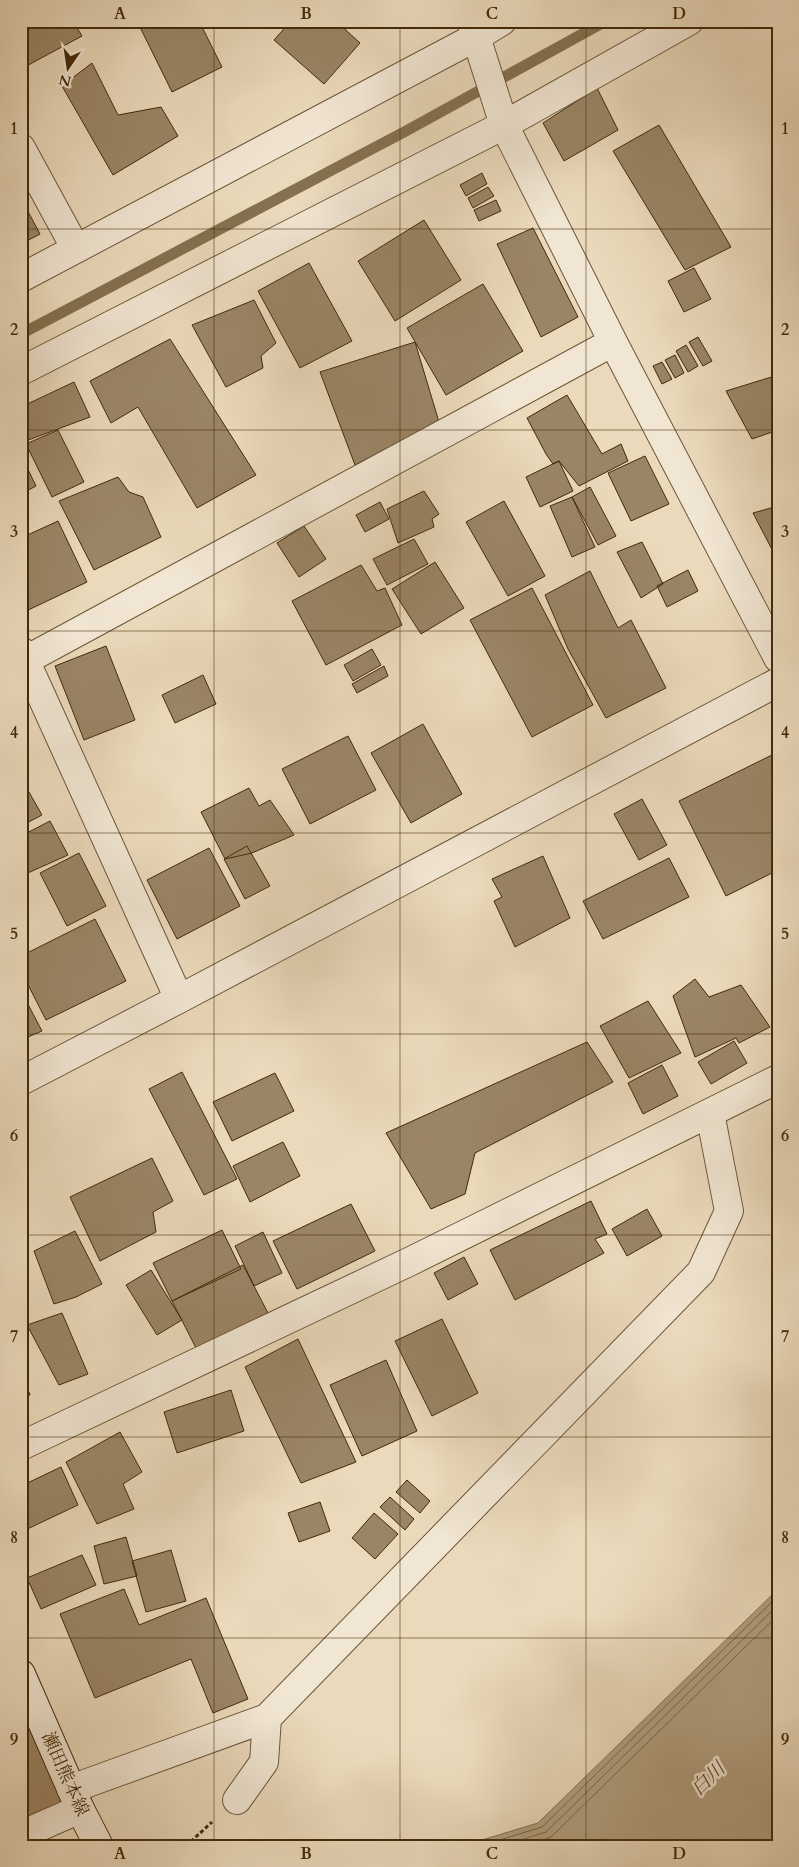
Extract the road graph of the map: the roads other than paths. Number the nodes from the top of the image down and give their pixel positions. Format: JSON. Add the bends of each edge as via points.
{"nodes":[{"id":1,"x":502,"y":21,"type":"edge"},
{"id":2,"x":689,"y":21,"type":"edge"},
{"id":3,"x":477,"y":39,"type":"edge"},
{"id":4,"x":501,"y":117,"type":"junction"},
{"id":5,"x":21,"y":148,"type":"edge"},
{"id":6,"x":76,"y":249,"type":"junction"},
{"id":7,"x":21,"y":278,"type":"edge"},
{"id":8,"x":612,"y":342,"type":"junction"},
{"id":9,"x":21,"y":371,"type":"edge"},
{"id":10,"x":24,"y":655,"type":"edge"},
{"id":11,"x":778,"y":658,"type":"edge"},
{"id":12,"x":778,"y":682,"type":"edge"},
{"id":13,"x":179,"y":999,"type":"junction"},
{"id":14,"x":778,"y":1079,"type":"edge"},
{"id":15,"x":21,"y":1081,"type":"edge"},
{"id":16,"x":710,"y":1112,"type":"junction"},
{"id":17,"x":21,"y":1446,"type":"edge"},
{"id":18,"x":21,"y":1674,"type":"edge"},
{"id":19,"x":267,"y":1718,"type":"junction"},
{"id":20,"x":76,"y":1799,"type":"junction"},
{"id":21,"x":236,"y":1800,"type":"dead end"},
{"id":22,"x":21,"y":1835,"type":"edge"},
{"id":23,"x":99,"y":1846,"type":"edge"}],
"edges":[{"from":1,"to":3,"type":"street"},
{"from":2,"to":4,"type":"street"},
{"from":3,"to":4,"type":"street"},
{"from":3,"to":6,"type":"street"},
{"from":4,"to":8,"type":"street"},
{"from":4,"to":9,"type":"street"},
{"from":5,"to":6,"type":"street"},
{"from":6,"to":7,"type":"street"},
{"from":8,"to":10,"type":"street"},
{"from":8,"to":11,"type":"street"},
{"from":10,"to":13,"type":"street"},
{"from":12,"to":13,"type":"street"},
{"from":13,"to":15,"type":"street"},
{"from":14,"to":16,"type":"street"},
{"from":16,"to":17,"type":"street","via":[[411,1261]]},
{"from":16,"to":19,"type":"street","via":[[730,1211],[701,1272]]},
{"from":18,"to":20,"type":"street","name":"瀬田熊本線"},
{"from":19,"to":20,"type":"street"},
{"from":19,"to":21,"type":"street","via":[[264,1762]]},
{"from":20,"to":22,"type":"street"},
{"from":20,"to":23,"type":"street","name":"瀬田熊本線"}]}
